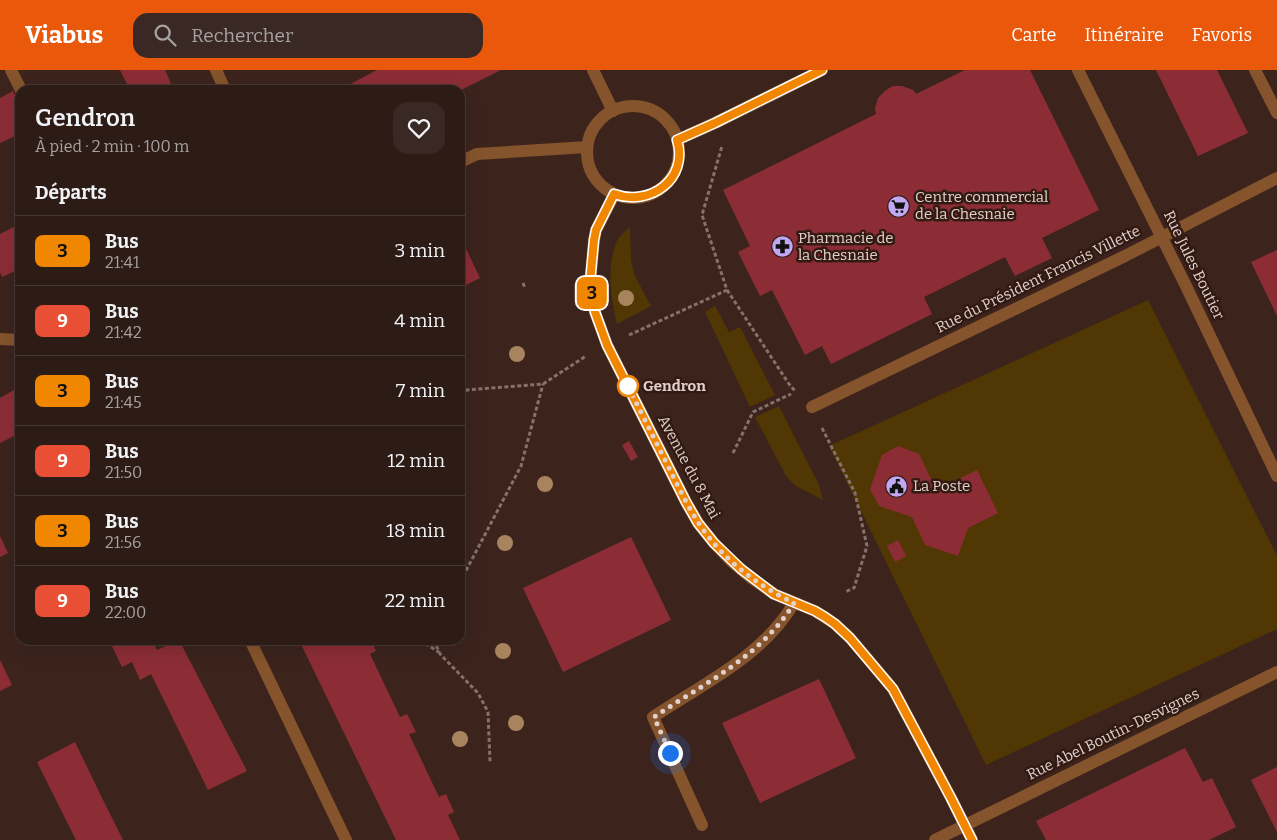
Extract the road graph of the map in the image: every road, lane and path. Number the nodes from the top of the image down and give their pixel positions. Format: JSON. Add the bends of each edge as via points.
{"nodes":[{"id":1,"x":11,"y":70,"type":"edge"},
{"id":2,"x":216,"y":70,"type":"edge"},
{"id":3,"x":593,"y":70,"type":"edge"},
{"id":4,"x":822,"y":70,"type":"edge"},
{"id":5,"x":1078,"y":70,"type":"edge"},
{"id":6,"x":1255,"y":70,"type":"edge"},
{"id":7,"x":18,"y":85,"type":"edge"},
{"id":8,"x":223,"y":85,"type":"edge"},
{"id":9,"x":612,"y":111,"type":"junction"},
{"id":10,"x":1277,"y":113,"type":"edge"},
{"id":11,"x":677,"y":140,"type":"junction"},
{"id":12,"x":723,"y":140,"type":"dead end"},
{"id":13,"x":587,"y":147,"type":"junction"},
{"id":14,"x":465,"y":160,"type":"edge"},
{"id":15,"x":1277,"y":178,"type":"edge"},
{"id":16,"x":614,"y":194,"type":"junction"},
{"id":17,"x":1162,"y":236,"type":"junction"},
{"id":18,"x":523,"y":283,"type":"dead end"},
{"id":19,"x":525,"y":288,"type":"dead end"},
{"id":20,"x":727,"y":290,"type":"junction"},
{"id":21,"x":625,"y":337,"type":"dead end"},
{"id":22,"x":0,"y":340,"type":"edge"},
{"id":23,"x":15,"y":340,"type":"edge"},
{"id":24,"x":588,"y":354,"type":"dead end"},
{"id":25,"x":543,"y":384,"type":"junction"},
{"id":26,"x":465,"y":391,"type":"edge"},
{"id":27,"x":796,"y":392,"type":"junction"},
{"id":28,"x":812,"y":407,"type":"junction"},
{"id":29,"x":733,"y":453,"type":"dead end"},
{"id":30,"x":1277,"y":476,"type":"edge"},
{"id":31,"x":465,"y":572,"type":"edge"},
{"id":32,"x":845,"y":592,"type":"dead end"},
{"id":33,"x":794,"y":603,"type":"junction"},
{"id":34,"x":252,"y":645,"type":"edge"},
{"id":35,"x":427,"y":645,"type":"edge"},
{"id":36,"x":436,"y":645,"type":"edge"},
{"id":37,"x":440,"y":654,"type":"junction"},
{"id":38,"x":1277,"y":672,"type":"edge"},
{"id":39,"x":490,"y":762,"type":"dead end"},
{"id":40,"x":702,"y":825,"type":"dead end"},
{"id":41,"x":964,"y":825,"type":"junction"},
{"id":42,"x":346,"y":840,"type":"edge"},
{"id":43,"x":935,"y":840,"type":"edge"},
{"id":44,"x":972,"y":840,"type":"edge"}],
"edges":[{"from":1,"to":7,"type":"street"},
{"from":2,"to":8,"type":"street"},
{"from":3,"to":9,"type":"street"},
{"from":4,"to":11,"type":"street"},
{"from":5,"to":17,"type":"street","name":"Rue Jules Boutier"},
{"from":6,"to":10,"type":"street"},
{"from":9,"to":11,"type":"street","via":[[635,106],[651,110],[666,120]]},
{"from":9,"to":13,"type":"street","via":[[593,128]]},
{"from":11,"to":16,"type":"street","via":[[676,168],[663,187],[642,198]]},
{"from":12,"to":20,"type":"path","via":[[702,215]]},
{"from":13,"to":14,"type":"street","via":[[477,154]]},
{"from":13,"to":16,"type":"street","via":[[593,176],[604,189]]},
{"from":15,"to":17,"type":"street","name":"Rue du Président Francis Villette"},
{"from":16,"to":33,"type":"street","name":"Avenue du 8 Mai","via":[[596,230],[591,275],[595,312],[607,345],[698,523],[737,566],[774,594]]},
{"from":17,"to":28,"type":"street","name":"Rue du Président Francis Villette"},
{"from":17,"to":30,"type":"street","name":"Rue Jules Boutier"},
{"from":18,"to":19,"type":"path"},
{"from":20,"to":21,"type":"path"},
{"from":20,"to":27,"type":"path"},
{"from":22,"to":23,"type":"street"},
{"from":24,"to":25,"type":"path"},
{"from":25,"to":26,"type":"path"},
{"from":25,"to":31,"type":"path","via":[[521,466]]},
{"from":27,"to":28,"type":"path"},
{"from":27,"to":29,"type":"path","via":[[753,412]]},
{"from":28,"to":32,"type":"path","via":[[855,494],[867,546],[854,588]]},
{"from":33,"to":40,"type":"street","via":[[786,617],[744,658],[654,717]]},
{"from":33,"to":41,"type":"street","name":"Avenue du 8 Mai","via":[[835,624],[893,689]]},
{"from":34,"to":42,"type":"street"},
{"from":35,"to":37,"type":"path"},
{"from":36,"to":37,"type":"path"},
{"from":37,"to":39,"type":"path","via":[[478,693],[488,712]]},
{"from":38,"to":41,"type":"street","name":"Rue Abel Boutin-Desvignes"},
{"from":41,"to":43,"type":"street","name":"Rue Abel Boutin-Desvignes"},
{"from":41,"to":44,"type":"street","name":"Avenue du 8 Mai"}]}
